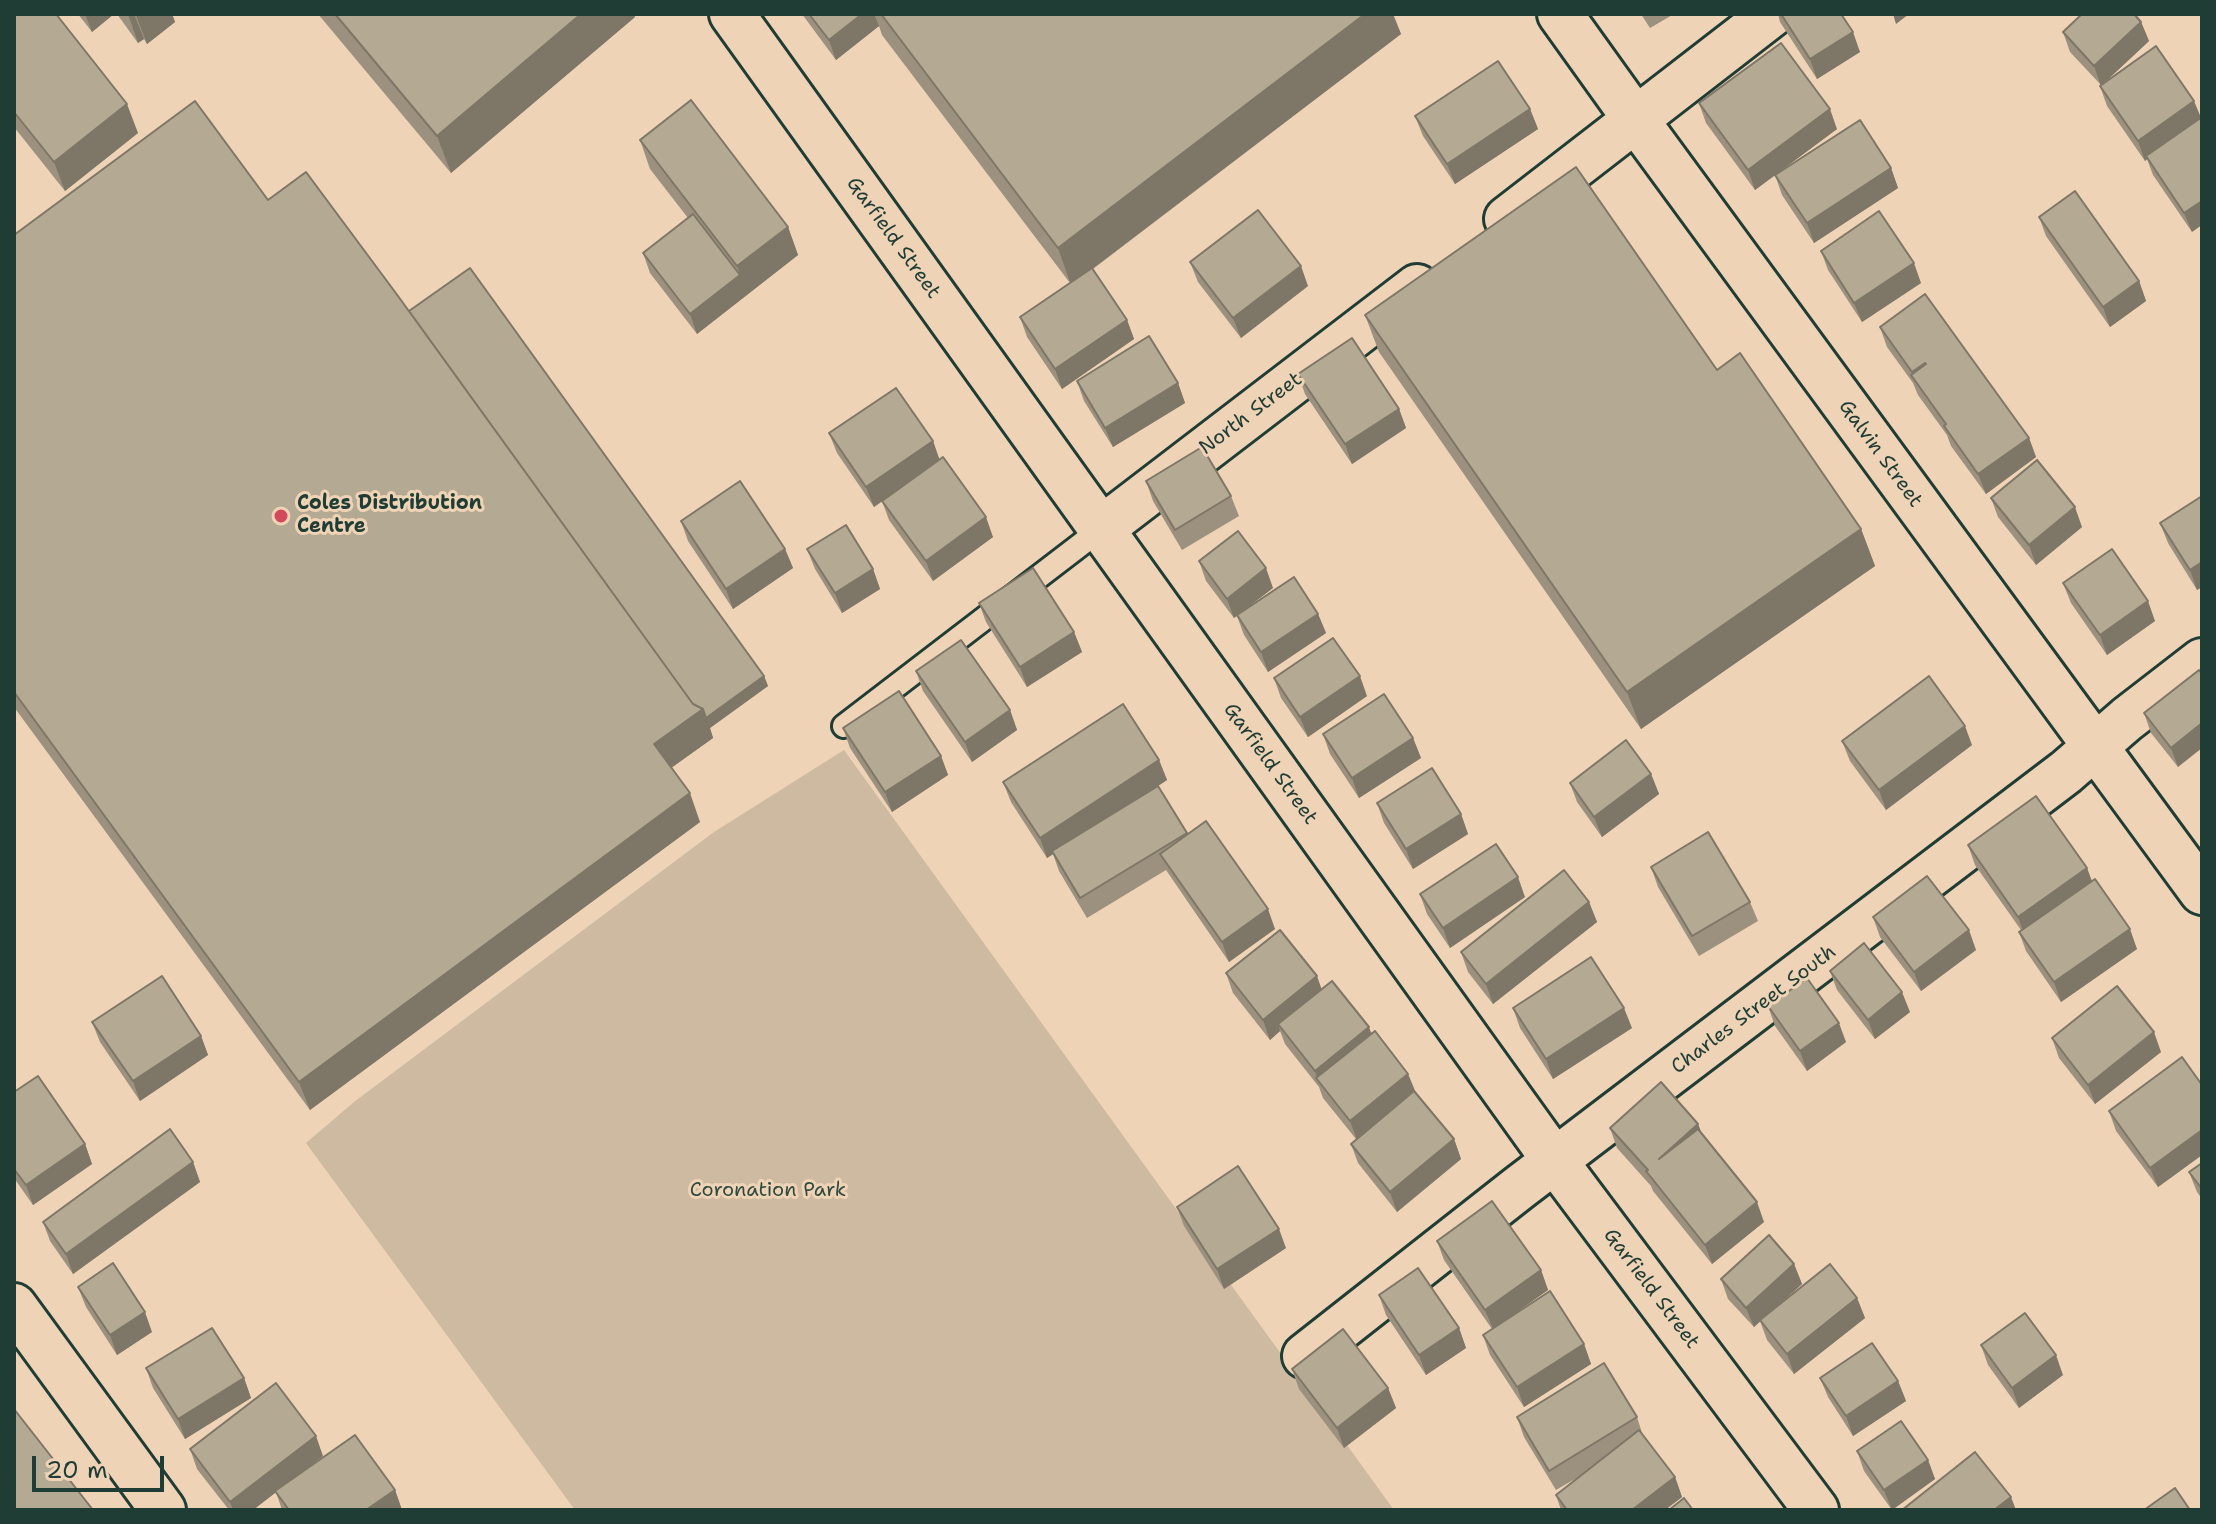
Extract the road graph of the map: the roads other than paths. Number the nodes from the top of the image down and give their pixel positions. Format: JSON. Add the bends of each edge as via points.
{"nodes":[{"id":1,"x":732,"y":14,"type":"edge"},
{"id":2,"x":1560,"y":14,"type":"edge"},
{"id":3,"x":1772,"y":14,"type":"edge"},
{"id":4,"x":1636,"y":120,"type":"junction"},
{"id":5,"x":1101,"y":529,"type":"junction"},
{"id":6,"x":2202,"y":661,"type":"edge"},
{"id":7,"x":844,"y":726,"type":"edge"},
{"id":8,"x":2095,"y":746,"type":"junction"},
{"id":9,"x":2202,"y":892,"type":"edge"},
{"id":10,"x":1555,"y":1161,"type":"junction"},
{"id":11,"x":14,"y":1306,"type":"edge"},
{"id":12,"x":1305,"y":1356,"type":"edge"},
{"id":13,"x":163,"y":1510,"type":"edge"},
{"id":14,"x":1816,"y":1510,"type":"edge"}],
"edges":[{"from":1,"to":5,"type":"street","name":"Garfield Street"},
{"from":2,"to":4,"type":"street","name":"Galvin Street"},
{"from":3,"to":4,"type":"street","name":"North Street"},
{"from":4,"to":5,"type":"street","name":"North Street"},
{"from":4,"to":8,"type":"street","name":"Galvin Street"},
{"from":5,"to":7,"type":"lane","name":"North Street"},
{"from":5,"to":10,"type":"street","name":"Garfield Street"},
{"from":6,"to":8,"type":"street","name":"Charles Street South"},
{"from":8,"to":9,"type":"street","name":"Galvin Street"},
{"from":8,"to":10,"type":"street","name":"Charles Street South"},
{"from":10,"to":12,"type":"street","name":"Charles Street South"},
{"from":10,"to":14,"type":"street","name":"Garfield Street"},
{"from":11,"to":13,"type":"street"}]}
